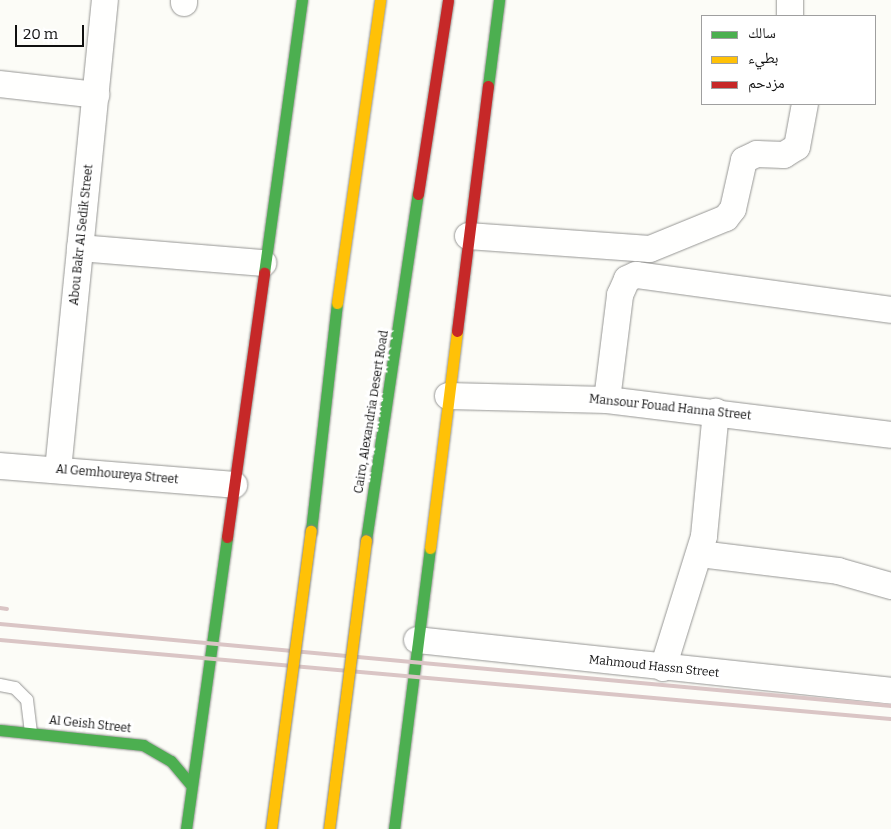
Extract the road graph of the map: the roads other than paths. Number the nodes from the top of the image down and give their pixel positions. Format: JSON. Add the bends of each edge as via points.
{"nodes":[{"id":1,"x":105,"y":0,"type":"edge"},
{"id":2,"x":302,"y":0,"type":"edge"},
{"id":3,"x":380,"y":0,"type":"edge"},
{"id":4,"x":448,"y":0,"type":"edge"},
{"id":5,"x":499,"y":0,"type":"edge"},
{"id":6,"x":790,"y":0,"type":"edge"},
{"id":7,"x":790,"y":15,"type":"edge"},
{"id":8,"x":0,"y":84,"type":"edge"},
{"id":9,"x":96,"y":95,"type":"junction"},
{"id":10,"x":805,"y":105,"type":"edge"},
{"id":11,"x":468,"y":236,"type":"junction"},
{"id":12,"x":80,"y":248,"type":"junction"},
{"id":13,"x":262,"y":262,"type":"junction"},
{"id":14,"x":891,"y":310,"type":"edge"},
{"id":15,"x":448,"y":396,"type":"junction"},
{"id":16,"x":607,"y":400,"type":"junction"},
{"id":17,"x":716,"y":412,"type":"junction"},
{"id":18,"x":891,"y":435,"type":"edge"},
{"id":19,"x":0,"y":466,"type":"edge"},
{"id":20,"x":58,"y":470,"type":"junction"},
{"id":21,"x":234,"y":485,"type":"junction"},
{"id":22,"x":700,"y":554,"type":"junction"},
{"id":23,"x":891,"y":586,"type":"edge"},
{"id":24,"x":417,"y":640,"type":"junction"},
{"id":25,"x":663,"y":668,"type":"junction"},
{"id":26,"x":0,"y":685,"type":"edge"},
{"id":27,"x":891,"y":690,"type":"edge"},
{"id":28,"x":0,"y":730,"type":"edge"},
{"id":29,"x":31,"y":733,"type":"junction"},
{"id":30,"x":191,"y":785,"type":"junction"},
{"id":31,"x":186,"y":829,"type":"edge"},
{"id":32,"x":271,"y":829,"type":"edge"},
{"id":33,"x":329,"y":829,"type":"edge"},
{"id":34,"x":394,"y":829,"type":"edge"}],
"edges":[{"from":1,"to":9,"type":"street","name":"Abou Bakr Al Sedik Street"},
{"from":2,"to":13,"type":"main road"},
{"from":3,"to":32,"type":"main road","bridge":true},
{"from":4,"to":33,"type":"main road","name":"Cairo, Alexandria Desert Road","bridge":true,"via":[[366,540]]},
{"from":5,"to":11,"type":"main road"},
{"from":6,"to":7,"type":"street"},
{"from":8,"to":9,"type":"street"},
{"from":9,"to":12,"type":"street","name":"Abou Bakr Al Sedik Street"},
{"from":10,"to":11,"type":"street","via":[[797,148],[784,155],[758,154],[744,160],[733,209],[726,218],[650,249]]},
{"from":11,"to":15,"type":"main road"},
{"from":12,"to":13,"type":"street"},
{"from":12,"to":20,"type":"street","name":"Abou Bakr Al Sedik Street"},
{"from":13,"to":21,"type":"main road"},
{"from":14,"to":16,"type":"street","via":[[636,276],[622,286]]},
{"from":15,"to":16,"type":"street","name":"Mansour Fouad Hanna Street"},
{"from":15,"to":24,"type":"main road"},
{"from":16,"to":17,"type":"street","name":"Mansour Fouad Hanna Street"},
{"from":17,"to":18,"type":"street","name":"Mansour Fouad Hanna Street"},
{"from":17,"to":22,"type":"street"},
{"from":19,"to":20,"type":"street","name":"Al Gemhoureya Street"},
{"from":20,"to":21,"type":"street","name":"Al Gemhoureya Street"},
{"from":21,"to":30,"type":"main road"},
{"from":22,"to":23,"type":"street","via":[[838,571]]},
{"from":22,"to":25,"type":"street"},
{"from":24,"to":25,"type":"street","name":"Mahmoud Hassn Street"},
{"from":24,"to":34,"type":"main road"},
{"from":25,"to":27,"type":"street","name":"Mahmoud Hassn Street"},
{"from":26,"to":29,"type":"lane","via":[[15,688],[27,700]]},
{"from":28,"to":29,"type":"main road","name":"Al Geish Street"},
{"from":29,"to":30,"type":"main road","name":"Al Geish Street","via":[[143,745],[171,761]]},
{"from":30,"to":31,"type":"main road"}]}
